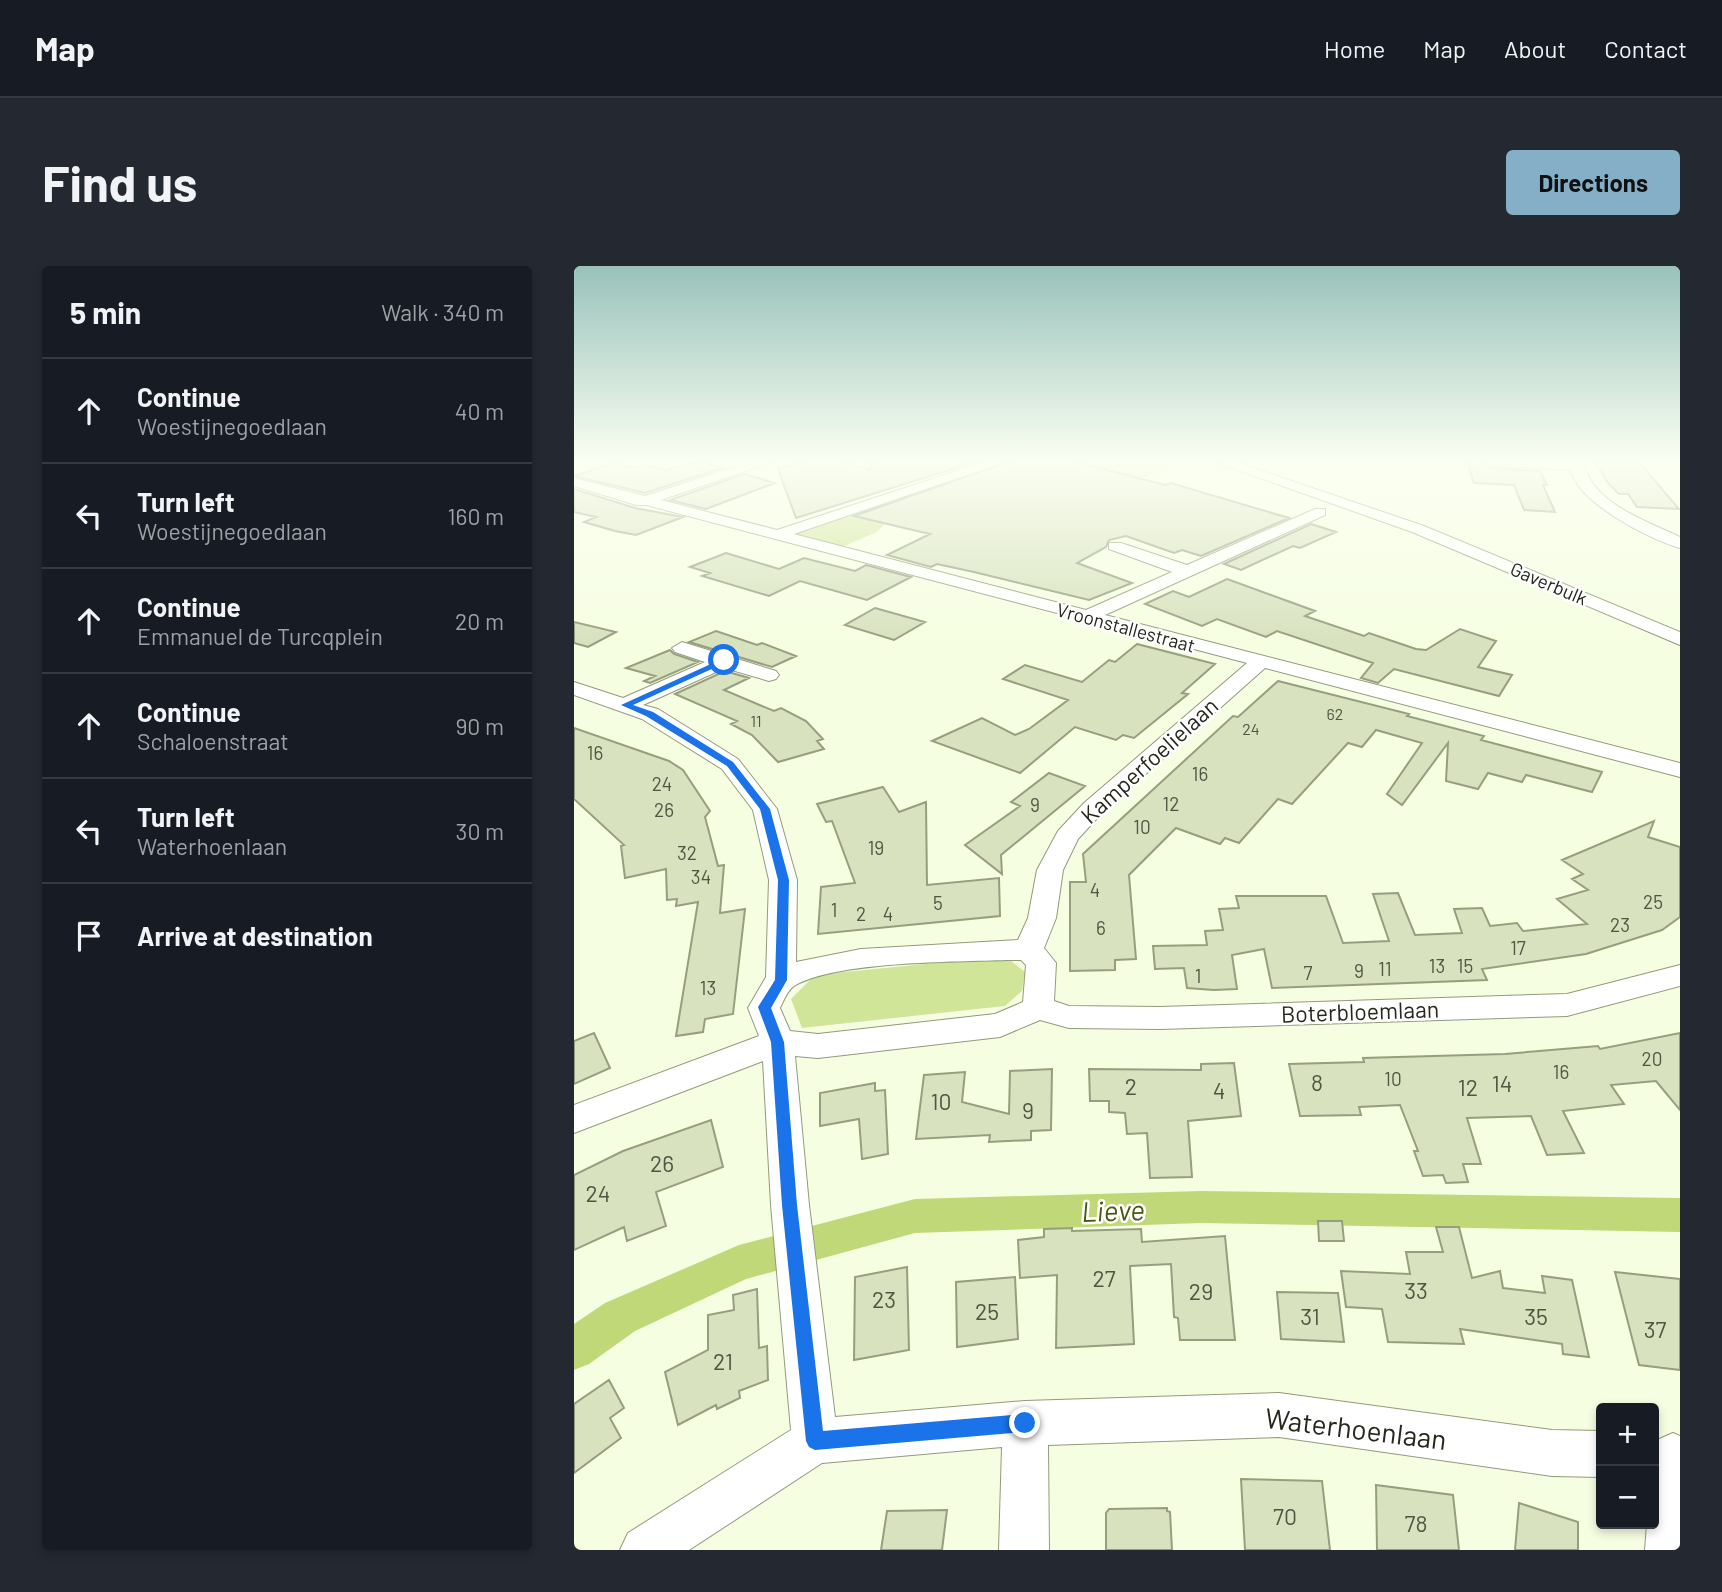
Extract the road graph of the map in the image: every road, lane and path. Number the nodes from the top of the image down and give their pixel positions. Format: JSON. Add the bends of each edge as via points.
{"nodes":[{"id":1,"x":715,"y":521,"type":"edge"},
{"id":2,"x":820,"y":521,"type":"edge"},
{"id":3,"x":1300,"y":521,"type":"edge"},
{"id":4,"x":1392,"y":521,"type":"edge"},
{"id":5,"x":1639,"y":521,"type":"edge"},
{"id":6,"x":774,"y":536,"type":"junction"},
{"id":7,"x":1680,"y":543,"type":"edge"},
{"id":8,"x":1115,"y":547,"type":"dead end"},
{"id":9,"x":1187,"y":571,"type":"junction"},
{"id":10,"x":1085,"y":617,"type":"junction"},
{"id":11,"x":1680,"y":639,"type":"edge"},
{"id":12,"x":682,"y":648,"type":"dead end"},
{"id":13,"x":724,"y":660,"type":"junction"},
{"id":14,"x":1260,"y":662,"type":"junction"},
{"id":15,"x":769,"y":675,"type":"dead end"},
{"id":16,"x":574,"y":688,"type":"edge"},
{"id":17,"x":625,"y":705,"type":"junction"},
{"id":18,"x":1680,"y":770,"type":"edge"},
{"id":19,"x":1030,"y":950,"type":"junction"},
{"id":20,"x":1680,"y":975,"type":"edge"},
{"id":21,"x":781,"y":980,"type":"junction"},
{"id":22,"x":1038,"y":1008,"type":"junction"},
{"id":23,"x":778,"y":1042,"type":"junction"},
{"id":24,"x":574,"y":1119,"type":"edge"},
{"id":25,"x":1025,"y":1423,"type":"junction"},
{"id":26,"x":815,"y":1441,"type":"junction"},
{"id":27,"x":1596,"y":1454,"type":"edge"},
{"id":28,"x":1669,"y":1456,"type":"edge"},
{"id":29,"x":645,"y":1550,"type":"edge"},
{"id":30,"x":1024,"y":1550,"type":"edge"},
{"id":31,"x":1670,"y":1550,"type":"edge"}],
"edges":[{"from":1,"to":6,"type":"street","name":"Vroonstallestraat"},
{"from":2,"to":6,"type":"street"},
{"from":3,"to":9,"type":"street"},
{"from":4,"to":11,"type":"street","name":"Gaverbulk"},
{"from":5,"to":7,"type":"street"},
{"from":6,"to":10,"type":"street","name":"Vroonstallestraat"},
{"from":8,"to":9,"type":"street"},
{"from":9,"to":10,"type":"street"},
{"from":10,"to":14,"type":"street","name":"Vroonstallestraat"},
{"from":12,"to":13,"type":"street"},
{"from":13,"to":15,"type":"street"},
{"from":13,"to":17,"type":"street"},
{"from":14,"to":18,"type":"street","name":"Vroonstallestraat"},
{"from":14,"to":19,"type":"street","name":"Kamperfoelielaan","via":[[1067,836],[1050,870],[1042,918]]},
{"from":16,"to":17,"type":"street"},
{"from":17,"to":21,"type":"street","via":[[650,714],[730,764],[765,809],[783,880]]},
{"from":19,"to":21,"type":"street","via":[[958,951],[827,964]]},
{"from":19,"to":22,"type":"street","via":[[1041,963]]},
{"from":20,"to":22,"type":"street","name":"Boterbloemlaan","via":[[1567,1005],[1160,1017],[1069,1017]]},
{"from":21,"to":23,"type":"street","via":[[764,1007]]},
{"from":22,"to":23,"type":"street","via":[[1000,1025],[818,1046]]},
{"from":23,"to":24,"type":"street"},
{"from":23,"to":26,"type":"street"},
{"from":25,"to":26,"type":"street","name":"Waterhoenlaan"},
{"from":25,"to":27,"type":"street","name":"Waterhoenlaan","via":[[1279,1415],[1552,1453]]},
{"from":25,"to":30,"type":"street"},
{"from":26,"to":29,"type":"street","name":"Waterhoenlaan"},
{"from":28,"to":31,"type":"street"}]}
